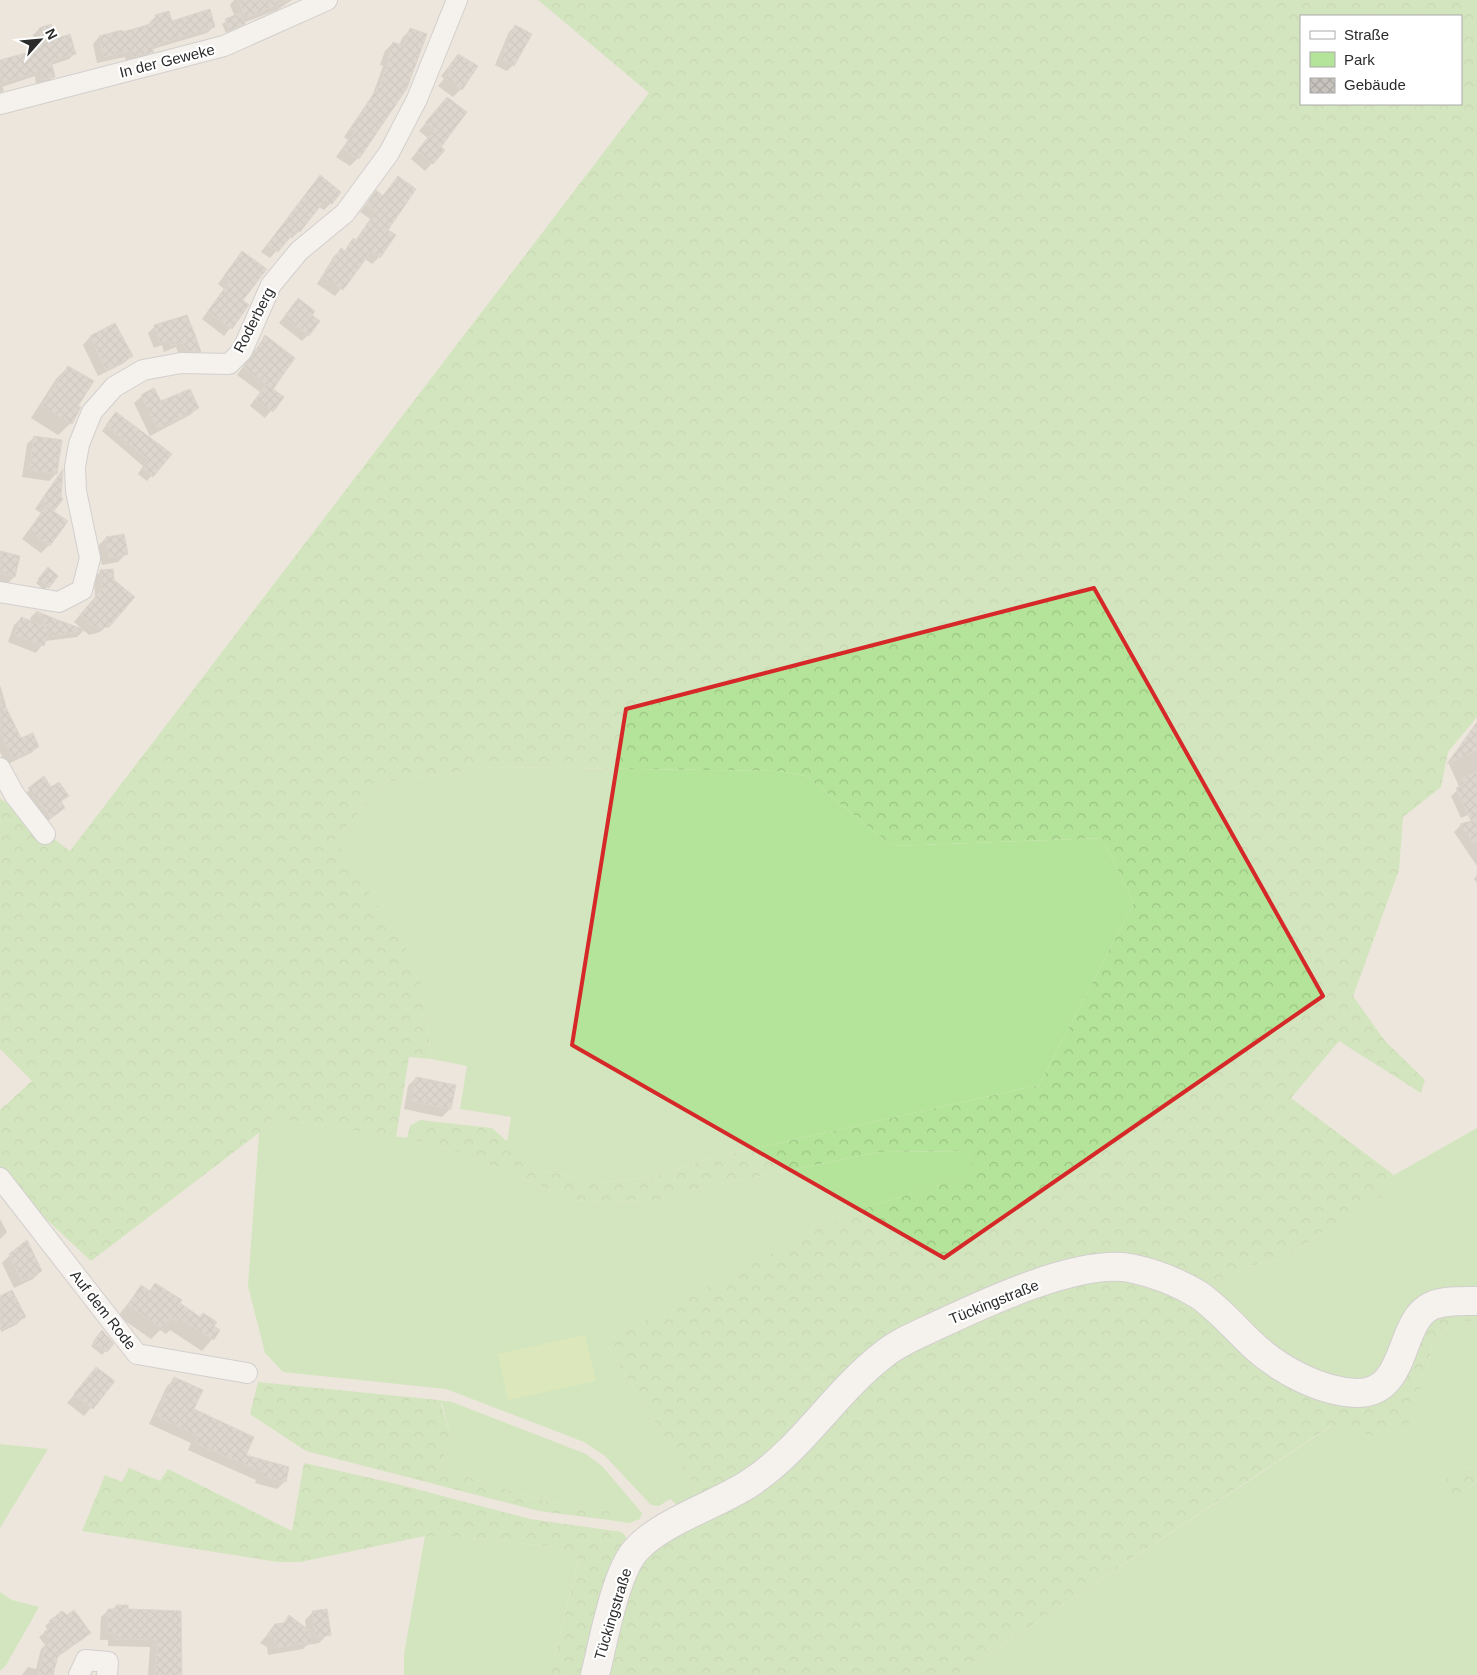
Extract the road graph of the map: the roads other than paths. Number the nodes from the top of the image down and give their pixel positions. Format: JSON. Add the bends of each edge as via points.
{"nodes":[{"id":1,"x":327,"y":0,"type":"edge"},
{"id":2,"x":457,"y":0,"type":"edge"},
{"id":3,"x":0,"y":104,"type":"edge"},
{"id":4,"x":0,"y":592,"type":"edge"},
{"id":5,"x":0,"y":768,"type":"edge"},
{"id":6,"x":45,"y":834,"type":"dead end"},
{"id":7,"x":0,"y":1178,"type":"edge"},
{"id":8,"x":1477,"y":1301,"type":"edge"},
{"id":9,"x":247,"y":1373,"type":"dead end"},
{"id":10,"x":80,"y":1675,"type":"edge"},
{"id":11,"x":107,"y":1675,"type":"edge"},
{"id":12,"x":596,"y":1675,"type":"edge"}],
"edges":[{"from":1,"to":3,"type":"street","name":"In der Geweke","via":[[224,46]]},
{"from":2,"to":4,"type":"street","name":"Roderberg","via":[[413,106],[389,153],[346,213],[299,251],[271,285],[242,352],[230,364],[181,363],[143,370],[114,387],[92,412],[79,444],[75,467],[76,490],[90,558],[82,590],[59,602]]},
{"from":5,"to":6,"type":"street","via":[[14,794]]},
{"from":7,"to":9,"type":"street","name":"Auf dem Rode","via":[[137,1354]]},
{"from":8,"to":12,"type":"street","name":"Tückingstraße","via":[[1430,1306],[1416,1322],[1396,1370],[1382,1385],[1358,1393],[1329,1388],[1270,1360],[1201,1297],[1157,1275],[1126,1267],[1084,1271],[1014,1291],[883,1354],[801,1438],[752,1482],[663,1529],[636,1549],[620,1580]]},
{"from":10,"to":11,"type":"street","via":[[86,1660],[108,1662]]}]}
